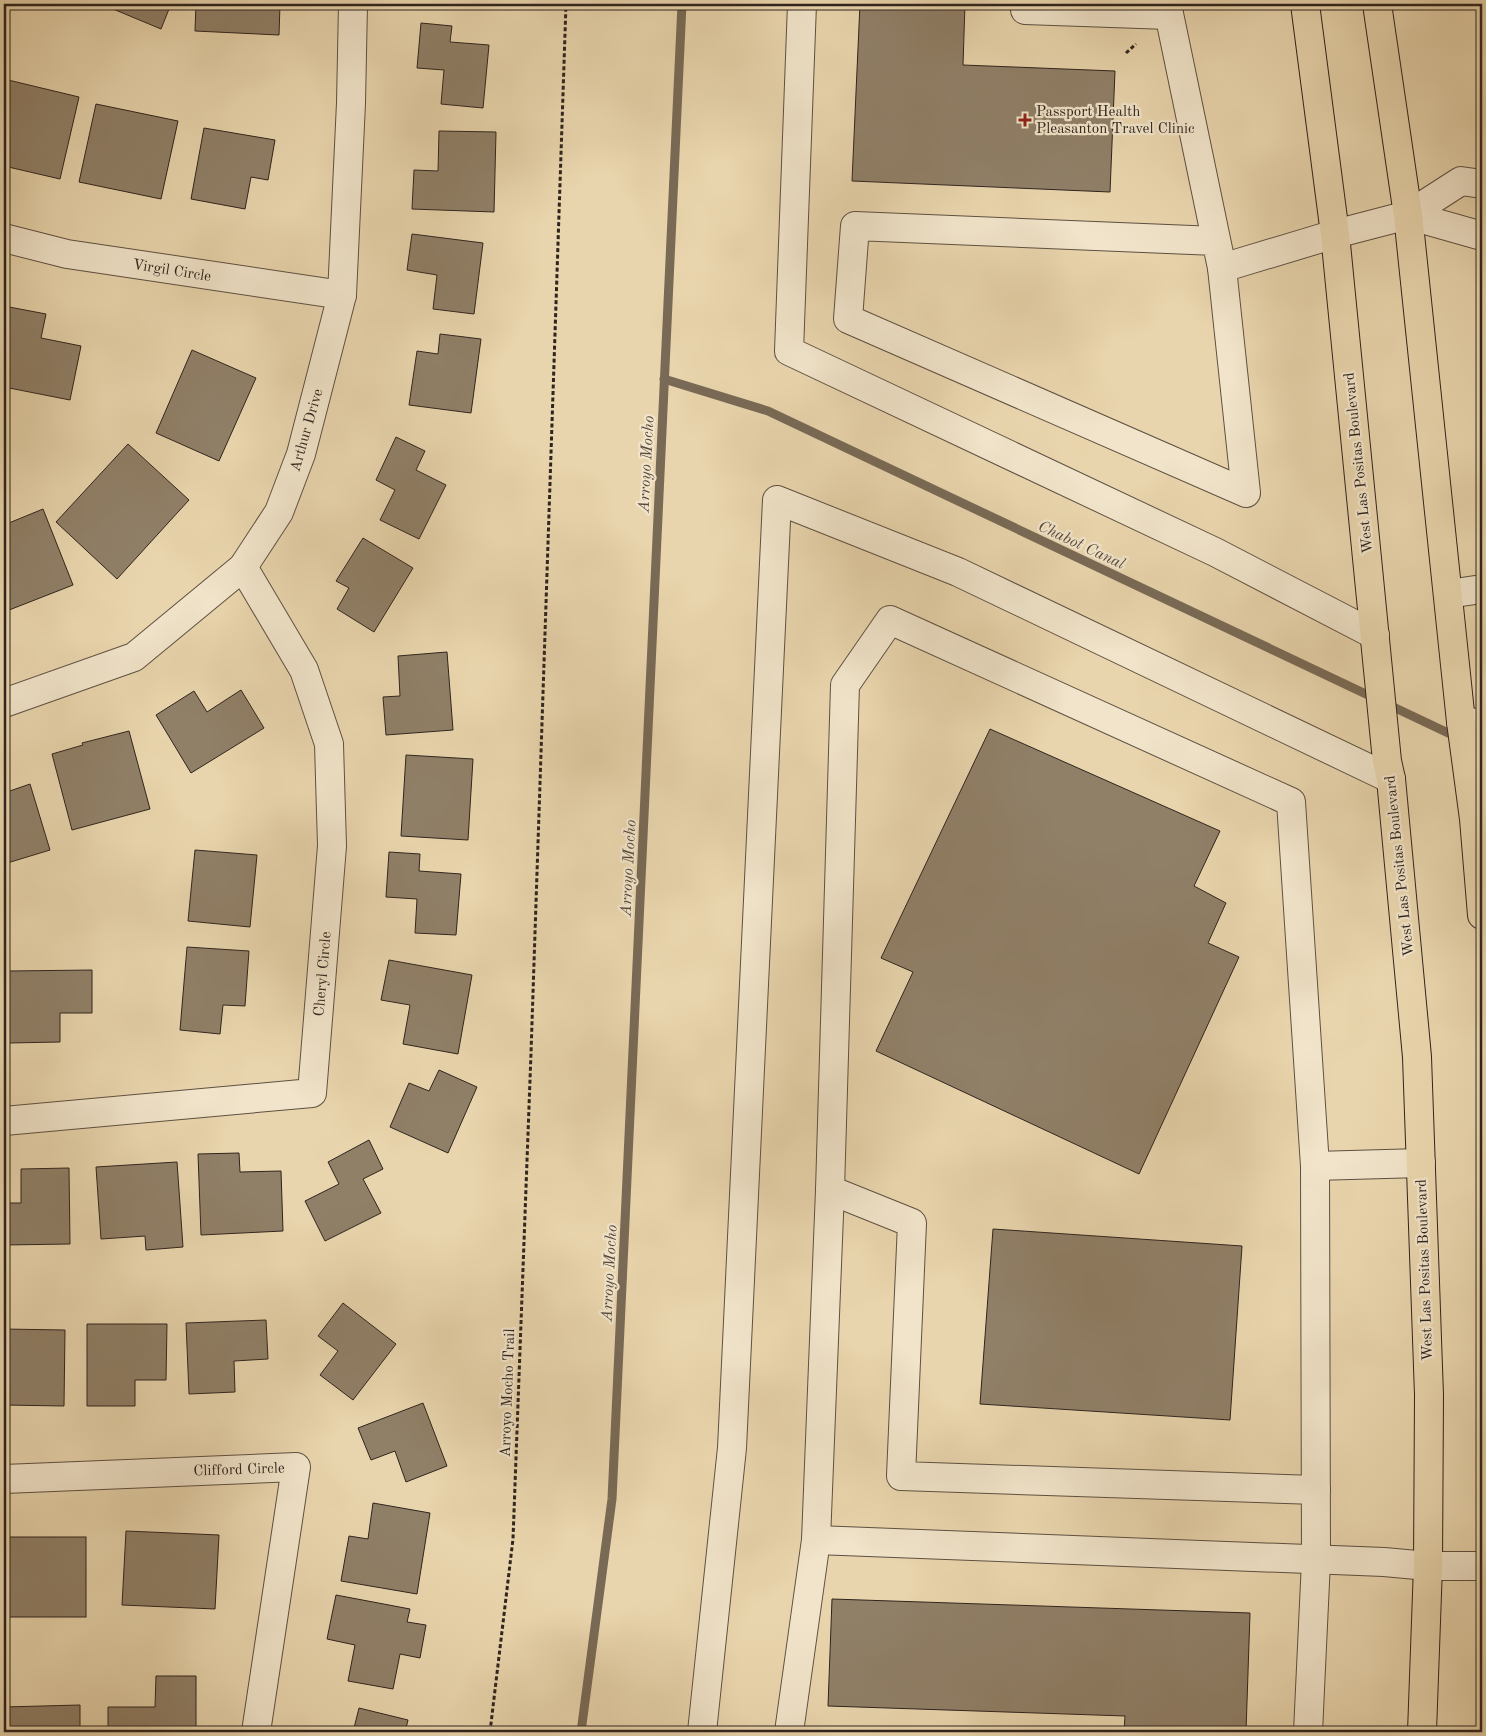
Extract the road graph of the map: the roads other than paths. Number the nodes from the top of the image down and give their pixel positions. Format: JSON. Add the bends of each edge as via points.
{"nodes":[{"id":1,"x":353,"y":4,"type":"edge"},
{"id":2,"x":802,"y":4,"type":"edge"},
{"id":3,"x":1026,"y":4,"type":"edge"},
{"id":4,"x":1305,"y":4,"type":"edge"},
{"id":5,"x":1377,"y":4,"type":"edge"},
{"id":6,"x":1168,"y":9,"type":"edge"},
{"id":7,"x":1482,"y":184,"type":"edge"},
{"id":8,"x":1408,"y":215,"type":"junction"},
{"id":9,"x":1335,"y":234,"type":"junction"},
{"id":10,"x":1482,"y":236,"type":"edge"},
{"id":11,"x":4,"y":238,"type":"edge"},
{"id":12,"x":1216,"y":241,"type":"junction"},
{"id":13,"x":1222,"y":268,"type":"junction"},
{"id":14,"x":342,"y":295,"type":"junction"},
{"id":15,"x":243,"y":567,"type":"junction"},
{"id":16,"x":1482,"y":590,"type":"edge"},
{"id":17,"x":1448,"y":594,"type":"junction"},
{"id":18,"x":1376,"y":644,"type":"junction"},
{"id":19,"x":4,"y":702,"type":"edge"},
{"id":20,"x":1472,"y":723,"type":"edge"},
{"id":21,"x":1389,"y":770,"type":"junction"},
{"id":22,"x":1476,"y":814,"type":"edge"},
{"id":23,"x":1482,"y":915,"type":"edge"},
{"id":24,"x":4,"y":1121,"type":"edge"},
{"id":25,"x":1421,"y":1163,"type":"junction"},
{"id":26,"x":1315,"y":1166,"type":"junction"},
{"id":27,"x":830,"y":1190,"type":"junction"},
{"id":28,"x":4,"y":1479,"type":"edge"},
{"id":29,"x":1316,"y":1490,"type":"junction"},
{"id":30,"x":816,"y":1540,"type":"junction"},
{"id":31,"x":1316,"y":1561,"type":"junction"},
{"id":32,"x":1428,"y":1566,"type":"junction"},
{"id":33,"x":1482,"y":1566,"type":"edge"},
{"id":34,"x":256,"y":1732,"type":"edge"},
{"id":35,"x":702,"y":1732,"type":"edge"},
{"id":36,"x":789,"y":1732,"type":"edge"},
{"id":37,"x":1308,"y":1732,"type":"edge"},
{"id":38,"x":1422,"y":1732,"type":"edge"}],
"edges":[{"from":1,"to":14,"type":"street","name":"Arthur Drive"},
{"from":2,"to":18,"type":"street","via":[[789,351],[1215,552]]},
{"from":3,"to":6,"type":"street","via":[[1026,10]]},
{"from":4,"to":9,"type":"main road","name":"West Las Positas Boulevard"},
{"from":5,"to":8,"type":"main road"},
{"from":6,"to":12,"type":"street"},
{"from":7,"to":8,"type":"street","via":[[1461,181]]},
{"from":8,"to":9,"type":"street"},
{"from":8,"to":10,"type":"street"},
{"from":8,"to":17,"type":"main road"},
{"from":9,"to":13,"type":"street"},
{"from":9,"to":18,"type":"main road","name":"West Las Positas Boulevard"},
{"from":11,"to":14,"type":"street","name":"Virgil Circle","via":[[67,254]]},
{"from":12,"to":13,"type":"street"},
{"from":12,"to":13,"type":"street","via":[[855,226],[848,319],[1246,493]]},
{"from":14,"to":15,"type":"street","name":"Arthur Drive","via":[[301,454],[279,512]]},
{"from":15,"to":19,"type":"street","name":"Arthur Drive","via":[[134,657]]},
{"from":15,"to":24,"type":"street","name":"Cheryl Circle","via":[[304,670],[329,744],[332,846],[312,1093]]},
{"from":16,"to":17,"type":"street"},
{"from":17,"to":20,"type":"main road"},
{"from":18,"to":21,"type":"main road","name":"West Las Positas Boulevard"},
{"from":20,"to":22,"type":"main road"},
{"from":21,"to":25,"type":"main road","name":"West Las Positas Boulevard","via":[[1417,1057]]},
{"from":21,"to":35,"type":"street","via":[[958,572],[777,500],[732,1448]]},
{"from":22,"to":23,"type":"main road"},
{"from":25,"to":26,"type":"street"},
{"from":25,"to":32,"type":"main road","name":"West Las Positas Boulevard","via":[[1429,1395]]},
{"from":26,"to":27,"type":"street","via":[[1291,802],[890,620],[845,685]]},
{"from":26,"to":29,"type":"street"},
{"from":27,"to":29,"type":"street","via":[[912,1223],[901,1476]]},
{"from":27,"to":30,"type":"street"},
{"from":28,"to":34,"type":"street","name":"Clifford Circle","via":[[296,1467]]},
{"from":29,"to":31,"type":"street"},
{"from":30,"to":31,"type":"street"},
{"from":30,"to":36,"type":"street"},
{"from":31,"to":32,"type":"street"},
{"from":31,"to":37,"type":"street"},
{"from":32,"to":33,"type":"street"},
{"from":32,"to":38,"type":"main road","name":"West Las Positas Boulevard"}]}
